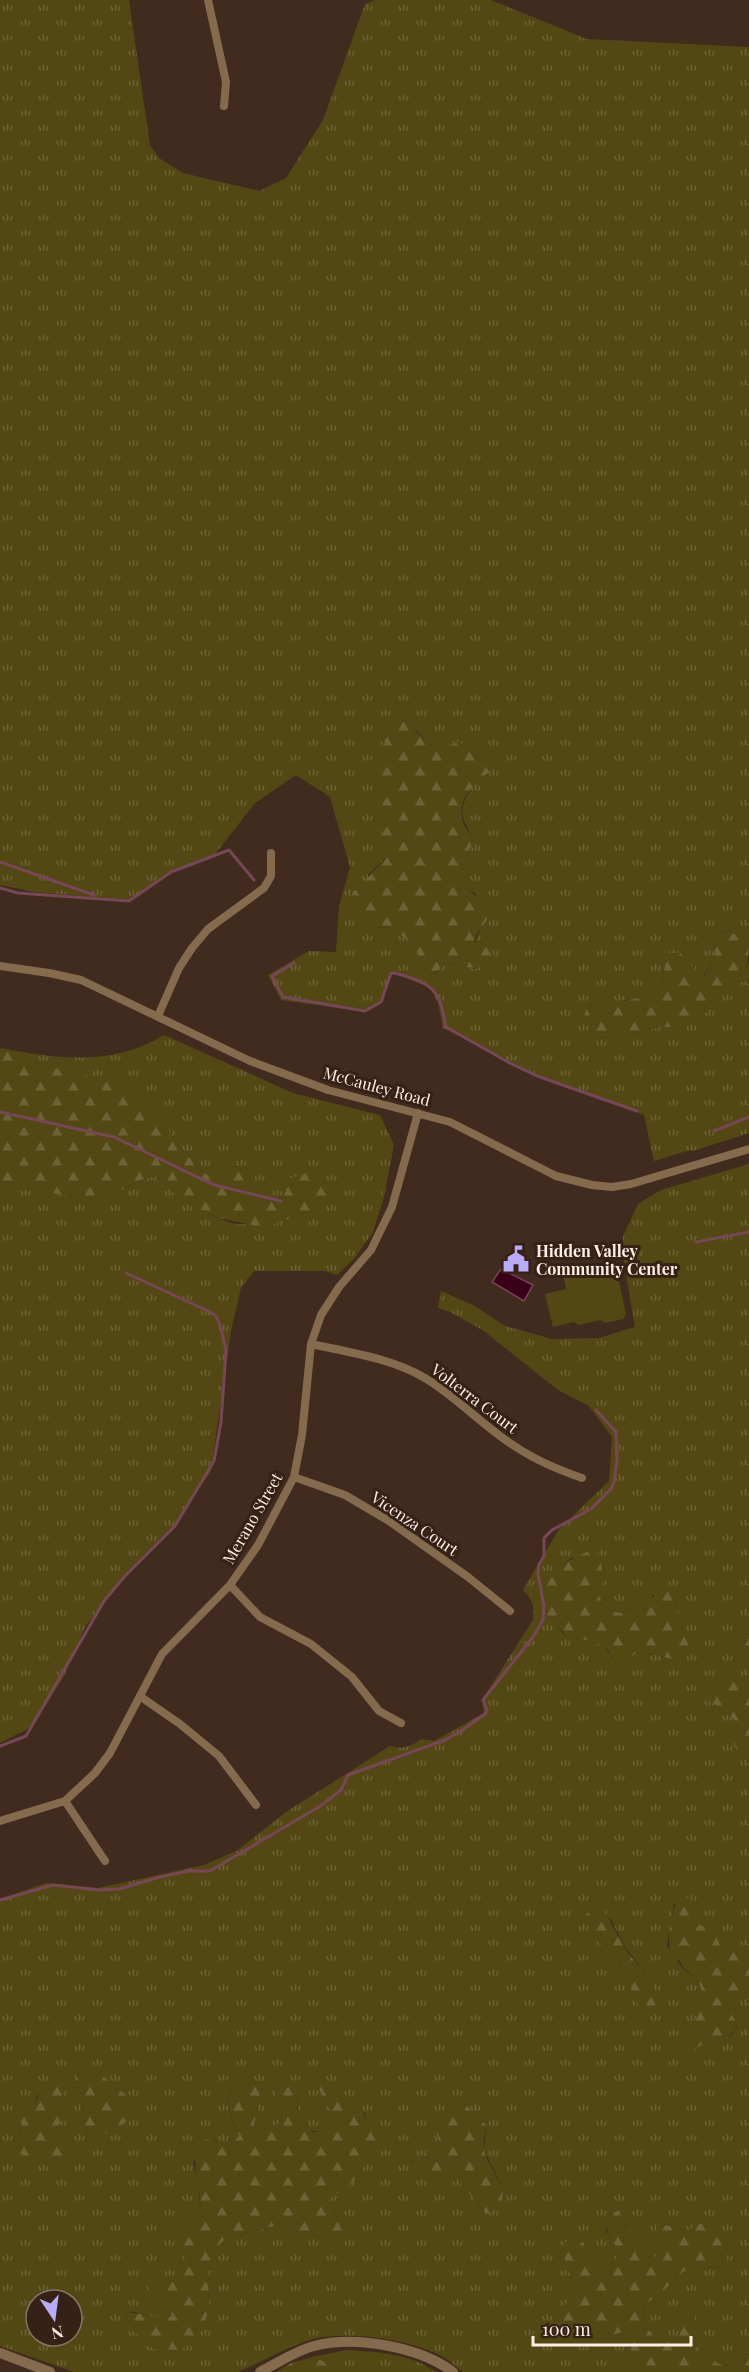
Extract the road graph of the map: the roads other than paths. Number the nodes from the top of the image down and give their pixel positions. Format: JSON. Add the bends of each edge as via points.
{"nodes":[{"id":1,"x":208,"y":0,"type":"edge"},
{"id":2,"x":224,"y":106,"type":"dead end"},
{"id":3,"x":271,"y":854,"type":"dead end"},
{"id":4,"x":0,"y":966,"type":"edge"},
{"id":5,"x":158,"y":1016,"type":"junction"},
{"id":6,"x":418,"y":1113,"type":"junction"},
{"id":7,"x":749,"y":1149,"type":"edge"},
{"id":8,"x":310,"y":1344,"type":"junction"},
{"id":9,"x":294,"y":1477,"type":"junction"},
{"id":10,"x":582,"y":1478,"type":"dead end"},
{"id":11,"x":230,"y":1585,"type":"junction"},
{"id":12,"x":510,"y":1611,"type":"dead end"},
{"id":13,"x":141,"y":1697,"type":"junction"},
{"id":14,"x":401,"y":1723,"type":"dead end"},
{"id":15,"x":65,"y":1801,"type":"junction"},
{"id":16,"x":256,"y":1805,"type":"dead end"},
{"id":17,"x":0,"y":1821,"type":"edge"},
{"id":18,"x":105,"y":1861,"type":"dead end"},
{"id":19,"x":0,"y":2353,"type":"edge"},
{"id":20,"x":50,"y":2372,"type":"edge"},
{"id":21,"x":260,"y":2372,"type":"edge"},
{"id":22,"x":453,"y":2372,"type":"edge"}],
"edges":[{"from":1,"to":2,"type":"street","via":[[226,82]]},
{"from":3,"to":5,"type":"street","via":[[271,876],[264,888],[208,929],[192,948]]},
{"from":4,"to":5,"type":"street","name":"McCauley Road","via":[[81,980]]},
{"from":5,"to":6,"type":"street","name":"McCauley Road","via":[[288,1077]]},
{"from":6,"to":7,"type":"street","name":"McCauley Road","via":[[450,1122],[556,1176],[592,1185],[631,1184]]},
{"from":6,"to":8,"type":"street","name":"Merano Street","via":[[392,1207],[372,1250],[339,1287],[321,1315]]},
{"from":8,"to":9,"type":"street","name":"Merano Street"},
{"from":8,"to":10,"type":"street","name":"Volterra Court","via":[[378,1359],[423,1377],[514,1446],[552,1468]]},
{"from":9,"to":11,"type":"street","name":"Merano Street","via":[[258,1545]]},
{"from":9,"to":12,"type":"street","name":"Vicenza Court","via":[[345,1495],[389,1521]]},
{"from":11,"to":13,"type":"street","name":"Merano Street","via":[[162,1654]]},
{"from":11,"to":14,"type":"street","via":[[260,1617],[311,1644],[352,1677],[379,1711]]},
{"from":13,"to":15,"type":"street","name":"Merano Street","via":[[110,1753]]},
{"from":13,"to":16,"type":"street","via":[[219,1756]]},
{"from":15,"to":17,"type":"street","name":"Merano Street"},
{"from":15,"to":18,"type":"street"},
{"from":19,"to":20,"type":"street"},
{"from":21,"to":22,"type":"street","via":[[316,2345],[363,2343],[425,2356]]}]}
